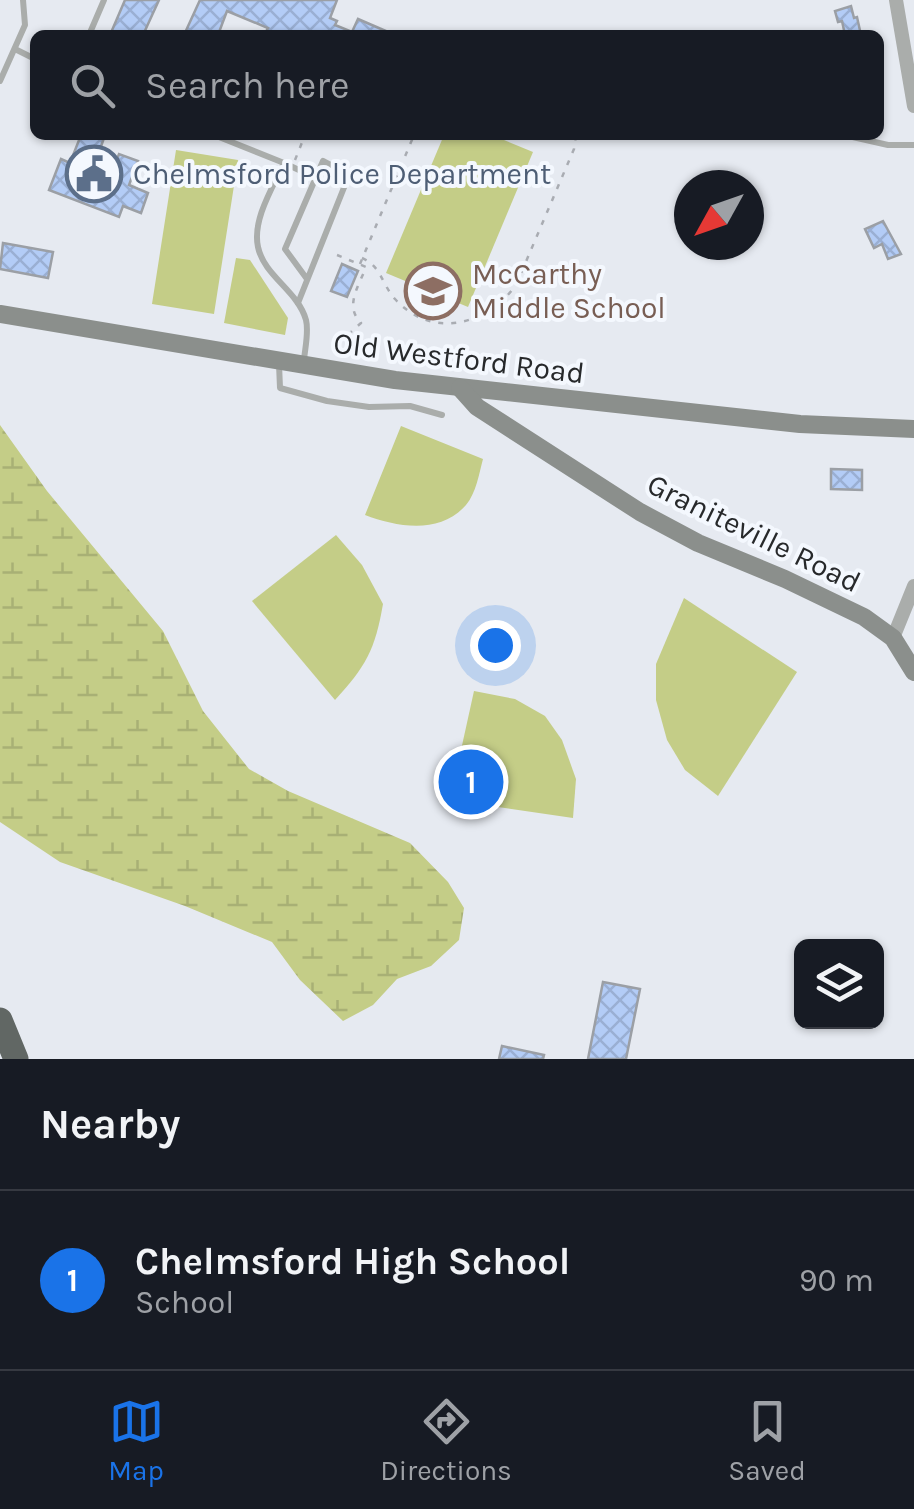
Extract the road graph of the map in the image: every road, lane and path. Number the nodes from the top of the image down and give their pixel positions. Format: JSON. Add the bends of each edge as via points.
{"nodes":[{"id":1,"x":23,"y":0,"type":"edge"},
{"id":2,"x":104,"y":0,"type":"edge"},
{"id":3,"x":896,"y":0,"type":"edge"},
{"id":4,"x":91,"y":30,"type":"edge"},
{"id":5,"x":15,"y":49,"type":"junction"},
{"id":6,"x":30,"y":56,"type":"edge"},
{"id":7,"x":0,"y":81,"type":"edge"},
{"id":8,"x":914,"y":106,"type":"edge"},
{"id":9,"x":226,"y":140,"type":"edge"},
{"id":10,"x":303,"y":140,"type":"edge"},
{"id":11,"x":412,"y":140,"type":"edge"},
{"id":12,"x":575,"y":140,"type":"edge"},
{"id":13,"x":866,"y":140,"type":"edge"},
{"id":14,"x":914,"y":146,"type":"edge"},
{"id":15,"x":294,"y":161,"type":"dead end"},
{"id":16,"x":284,"y":164,"type":"junction"},
{"id":17,"x":316,"y":178,"type":"junction"},
{"id":18,"x":337,"y":254,"type":"dead end"},
{"id":19,"x":362,"y":258,"type":"junction"},
{"id":20,"x":360,"y":264,"type":"junction"},
{"id":21,"x":307,"y":279,"type":"junction"},
{"id":22,"x":298,"y":303,"type":"junction"},
{"id":23,"x":0,"y":314,"type":"edge"},
{"id":24,"x":350,"y":332,"type":"dead end"},
{"id":25,"x":279,"y":362,"type":"junction"},
{"id":26,"x":303,"y":366,"type":"junction"},
{"id":27,"x":460,"y":388,"type":"junction"},
{"id":28,"x":442,"y":415,"type":"dead end"},
{"id":29,"x":914,"y":429,"type":"edge"},
{"id":30,"x":914,"y":586,"type":"edge"},
{"id":31,"x":893,"y":638,"type":"junction"},
{"id":32,"x":914,"y":672,"type":"edge"},
{"id":33,"x":0,"y":1020,"type":"edge"},
{"id":34,"x":16,"y":1059,"type":"edge"}],
"edges":[{"from":1,"to":5,"type":"lane","via":[[25,25]]},
{"from":2,"to":4,"type":"lane"},
{"from":3,"to":8,"type":"street"},
{"from":5,"to":6,"type":"lane"},
{"from":5,"to":7,"type":"lane"},
{"from":9,"to":16,"type":"lane"},
{"from":10,"to":15,"type":"path"},
{"from":11,"to":19,"type":"path"},
{"from":12,"to":19,"type":"path","via":[[516,285],[485,314],[448,325],[427,322],[406,311],[376,264]]},
{"from":13,"to":14,"type":"lane"},
{"from":16,"to":17,"type":"lane"},
{"from":16,"to":22,"type":"lane","via":[[260,219],[257,245]]},
{"from":17,"to":21,"type":"lane","via":[[285,249]]},
{"from":17,"to":21,"type":"lane","via":[[323,161],[349,175]]},
{"from":18,"to":20,"type":"path"},
{"from":19,"to":20,"type":"path"},
{"from":20,"to":24,"type":"path","via":[[366,267],[351,304],[361,323]]},
{"from":21,"to":22,"type":"lane"},
{"from":22,"to":26,"type":"lane","via":[[306,322]]},
{"from":23,"to":25,"type":"main road","name":"Old Westford Road"},
{"from":25,"to":26,"type":"main road","name":"Old Westford Road"},
{"from":25,"to":28,"type":"lane","via":[[280,388],[327,401],[410,406]]},
{"from":26,"to":27,"type":"main road","name":"Old Westford Road"},
{"from":27,"to":29,"type":"main road","name":"Old Westford Road","via":[[800,424]]},
{"from":27,"to":31,"type":"main road","name":"Graniteville Road","via":[[477,408],[640,512],[864,617]]},
{"from":30,"to":31,"type":"street"},
{"from":31,"to":32,"type":"main road","name":"Graniteville Road"},
{"from":33,"to":34,"type":"highway"}]}
